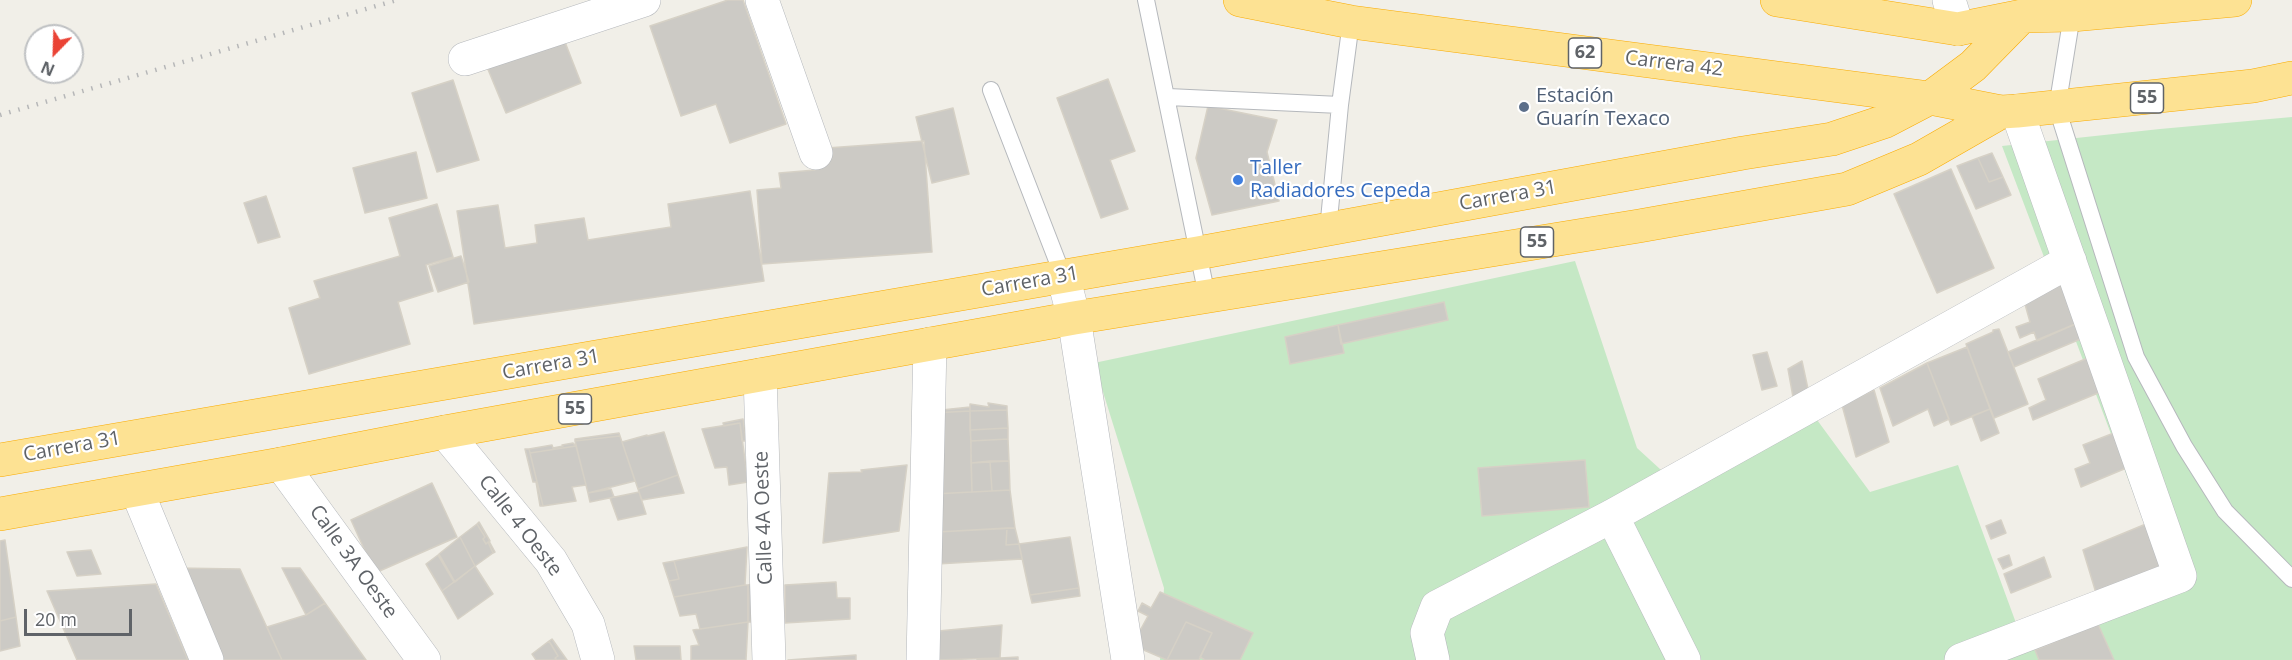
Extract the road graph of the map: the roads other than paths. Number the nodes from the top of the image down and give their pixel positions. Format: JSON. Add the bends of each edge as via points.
{"nodes":[{"id":1,"x":644,"y":0,"type":"edge"},
{"id":2,"x":762,"y":0,"type":"edge"},
{"id":3,"x":1146,"y":0,"type":"edge"},
{"id":4,"x":1240,"y":0,"type":"edge"},
{"id":5,"x":1777,"y":0,"type":"edge"},
{"id":6,"x":2235,"y":0,"type":"edge"},
{"id":7,"x":2083,"y":7,"type":"edge"},
{"id":8,"x":1954,"y":14,"type":"edge"},
{"id":9,"x":2022,"y":16,"type":"junction"},
{"id":10,"x":1351,"y":22,"type":"junction"},
{"id":11,"x":465,"y":59,"type":"dead end"},
{"id":12,"x":2292,"y":78,"type":"edge"},
{"id":13,"x":991,"y":90,"type":"dead end"},
{"id":14,"x":1168,"y":97,"type":"junction"},
{"id":15,"x":1930,"y":98,"type":"junction"},
{"id":16,"x":1341,"y":105,"type":"junction"},
{"id":17,"x":2057,"y":108,"type":"junction"},
{"id":18,"x":2009,"y":112,"type":"junction"},
{"id":19,"x":816,"y":153,"type":"dead end"},
{"id":20,"x":1328,"y":230,"type":"junction"},
{"id":21,"x":1198,"y":253,"type":"junction"},
{"id":22,"x":2070,"y":261,"type":"junction"},
{"id":23,"x":1139,"y":263,"type":"junction"},
{"id":24,"x":1063,"y":276,"type":"junction"},
{"id":25,"x":1207,"y":296,"type":"junction"},
{"id":26,"x":1149,"y":306,"type":"junction"},
{"id":27,"x":1074,"y":318,"type":"junction"},
{"id":28,"x":930,"y":344,"type":"junction"},
{"id":29,"x":760,"y":375,"type":"junction"},
{"id":30,"x":445,"y":432,"type":"junction"},
{"id":31,"x":0,"y":460,"type":"edge"},
{"id":32,"x":281,"y":464,"type":"junction"},
{"id":33,"x":137,"y":490,"type":"junction"},
{"id":34,"x":0,"y":514,"type":"edge"},
{"id":35,"x":1612,"y":516,"type":"junction"},
{"id":36,"x":2292,"y":579,"type":"edge"},
{"id":37,"x":207,"y":660,"type":"edge"},
{"id":38,"x":424,"y":660,"type":"edge"},
{"id":39,"x":598,"y":660,"type":"edge"},
{"id":40,"x":769,"y":660,"type":"edge"},
{"id":41,"x":923,"y":660,"type":"edge"},
{"id":42,"x":1128,"y":660,"type":"edge"},
{"id":43,"x":1434,"y":660,"type":"edge"},
{"id":44,"x":1684,"y":660,"type":"edge"},
{"id":45,"x":1960,"y":660,"type":"edge"}],
"edges":[{"from":1,"to":11,"type":"street"},
{"from":2,"to":19,"type":"street"},
{"from":3,"to":14,"type":"lane"},
{"from":4,"to":10,"type":"highway","name":"Carrera 42","number":"62"},
{"from":5,"to":8,"type":"highway"},
{"from":6,"to":7,"type":"highway"},
{"from":7,"to":9,"type":"highway"},
{"from":7,"to":17,"type":"lane"},
{"from":8,"to":9,"type":"highway"},
{"from":9,"to":15,"type":"highway","name":"Carrera 31","via":[[1973,66]]},
{"from":10,"to":15,"type":"highway","name":"Carrera 42","number":"62"},
{"from":10,"to":16,"type":"lane"},
{"from":12,"to":17,"type":"highway","number":"55"},
{"from":13,"to":24,"type":"lane"},
{"from":14,"to":16,"type":"lane"},
{"from":14,"to":21,"type":"lane"},
{"from":15,"to":18,"type":"highway","name":"Carrera 42","number":"62"},
{"from":15,"to":20,"type":"highway","name":"Carrera 31","via":[[1886,121],[1832,139]]},
{"from":16,"to":20,"type":"lane"},
{"from":17,"to":18,"type":"highway","number":"55"},
{"from":17,"to":36,"type":"lane","via":[[2136,357],[2225,511]]},
{"from":18,"to":22,"type":"street"},
{"from":18,"to":25,"type":"highway","number":"55","via":[[1919,159],[1847,189]]},
{"from":20,"to":21,"type":"highway","name":"Carrera 31"},
{"from":21,"to":23,"type":"highway","name":"Carrera 31"},
{"from":21,"to":25,"type":"lane"},
{"from":22,"to":35,"type":"street"},
{"from":22,"to":45,"type":"street","via":[[2180,576]]},
{"from":23,"to":24,"type":"highway","name":"Carrera 31"},
{"from":23,"to":26,"type":"highway"},
{"from":24,"to":27,"type":"street"},
{"from":24,"to":31,"type":"highway","name":"Carrera 31"},
{"from":25,"to":26,"type":"highway","number":"55"},
{"from":26,"to":27,"type":"highway","number":"55"},
{"from":27,"to":28,"type":"highway","number":"55"},
{"from":27,"to":42,"type":"street"},
{"from":28,"to":29,"type":"highway","number":"55"},
{"from":28,"to":41,"type":"street"},
{"from":29,"to":30,"type":"highway","number":"55"},
{"from":29,"to":40,"type":"street","name":"Calle 4A Oeste"},
{"from":30,"to":32,"type":"highway","number":"55"},
{"from":30,"to":39,"type":"street","name":"Calle 4 Oeste","via":[[551,561],[588,624]]},
{"from":32,"to":33,"type":"highway","number":"55"},
{"from":32,"to":38,"type":"street","name":"Calle 3A Oeste"},
{"from":33,"to":34,"type":"highway","number":"55"},
{"from":33,"to":37,"type":"street"},
{"from":35,"to":43,"type":"street","via":[[1437,607],[1427,633]]},
{"from":35,"to":44,"type":"street"}]}
